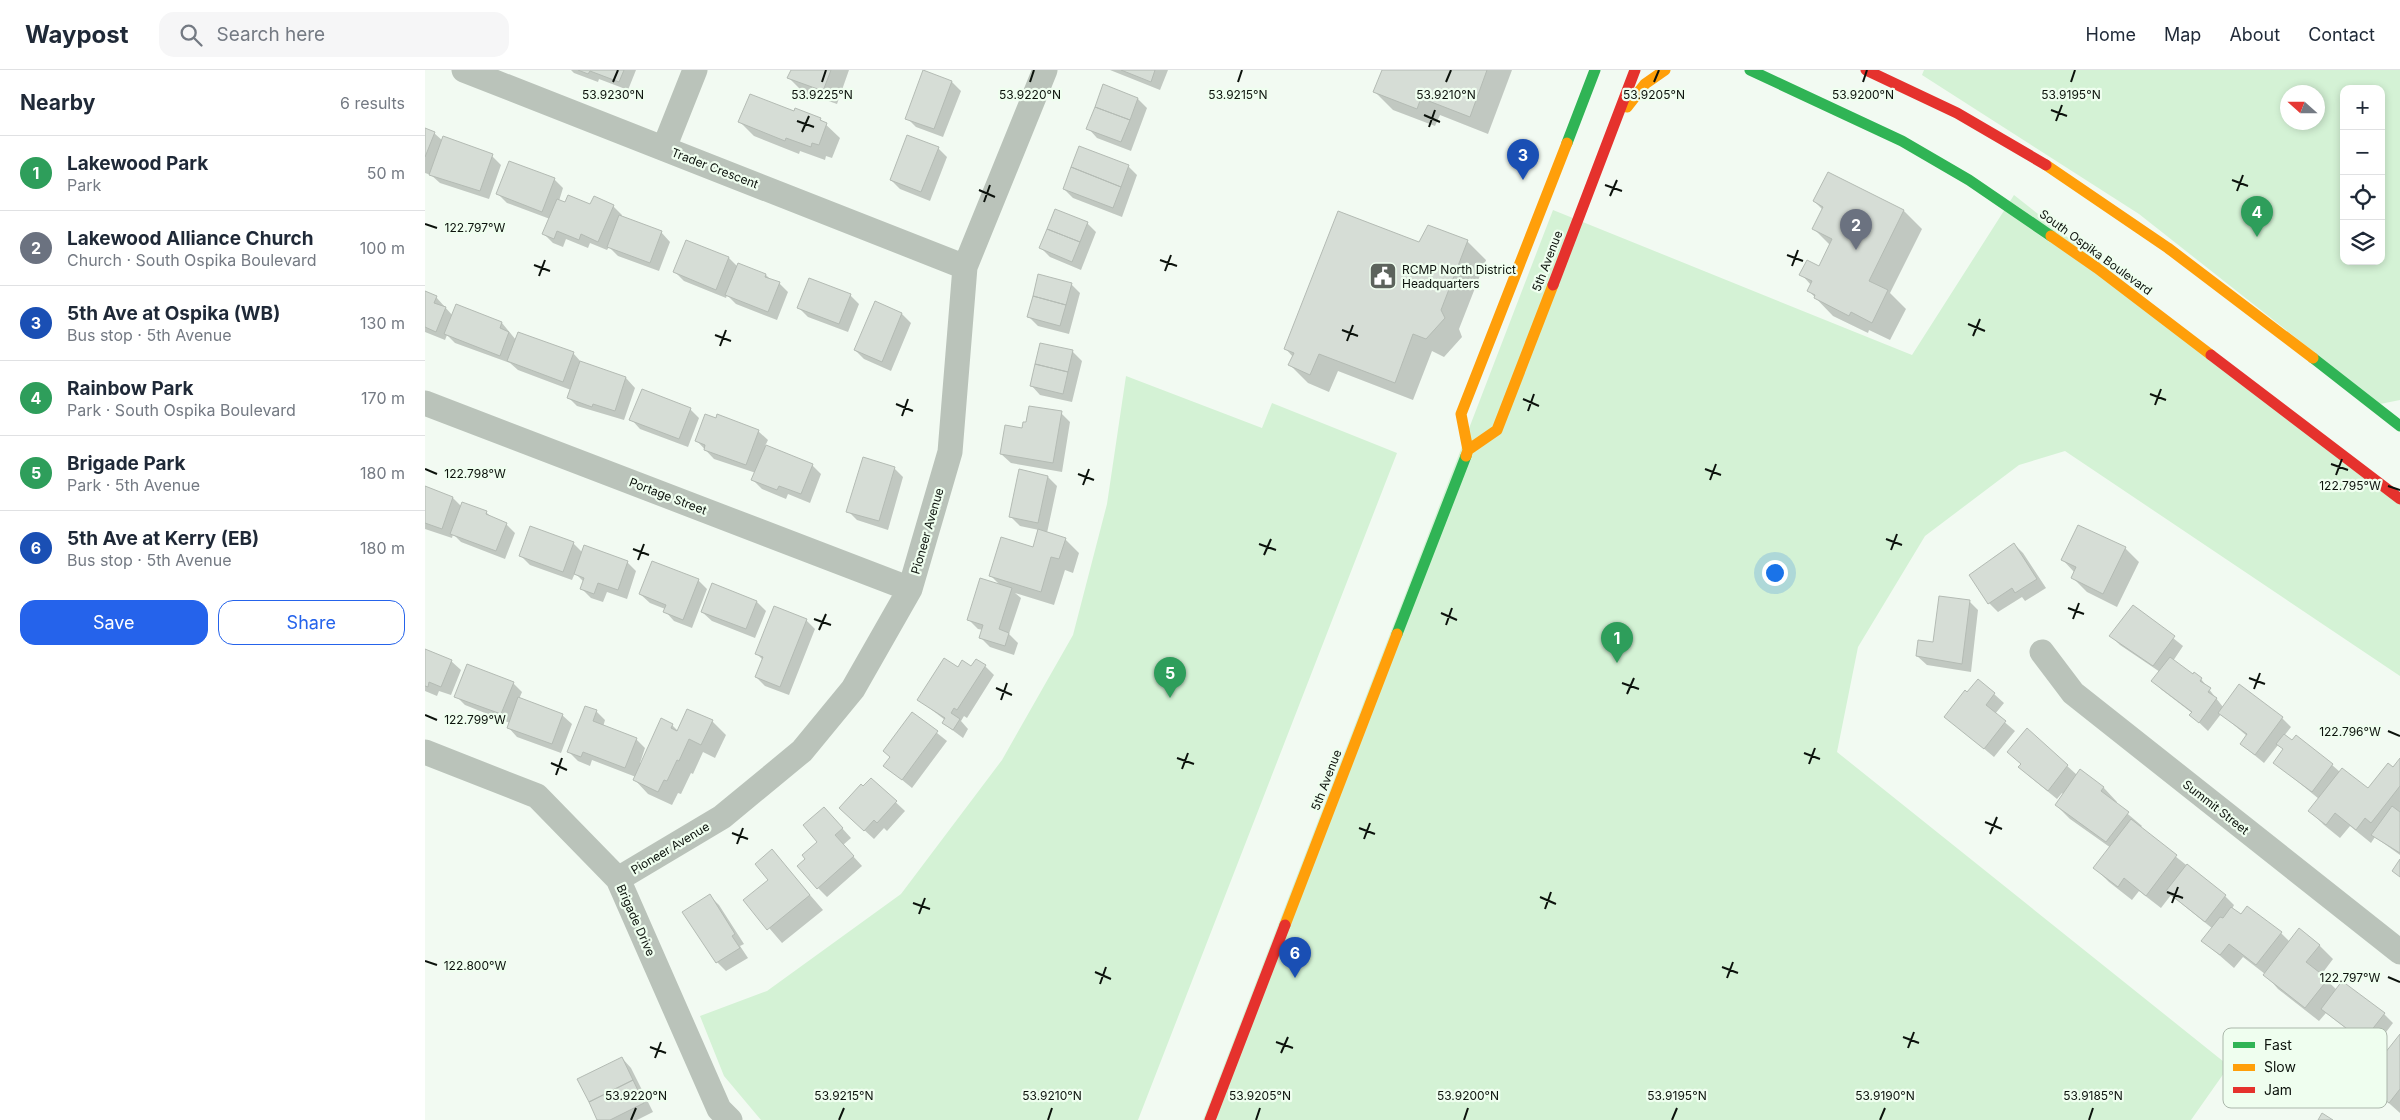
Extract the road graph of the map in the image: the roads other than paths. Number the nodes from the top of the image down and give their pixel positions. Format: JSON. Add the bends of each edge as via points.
{"nodes":[{"id":1,"x":464,"y":70,"type":"edge"},
{"id":2,"x":695,"y":70,"type":"edge"},
{"id":3,"x":1045,"y":70,"type":"edge"},
{"id":4,"x":1584,"y":70,"type":"edge"},
{"id":5,"x":1595,"y":70,"type":"edge"},
{"id":6,"x":1635,"y":70,"type":"edge"},
{"id":7,"x":1665,"y":70,"type":"edge"},
{"id":8,"x":1750,"y":70,"type":"edge"},
{"id":9,"x":1867,"y":70,"type":"edge"},
{"id":10,"x":1585,"y":94,"type":"junction"},
{"id":11,"x":1614,"y":125,"type":"junction"},
{"id":12,"x":664,"y":148,"type":"junction"},
{"id":13,"x":965,"y":266,"type":"junction"},
{"id":14,"x":425,"y":403,"type":"edge"},
{"id":15,"x":2400,"y":426,"type":"edge"},
{"id":16,"x":1468,"y":450,"type":"junction"},
{"id":17,"x":2400,"y":499,"type":"edge"},
{"id":18,"x":910,"y":589,"type":"junction"},
{"id":19,"x":2042,"y":652,"type":"dead end"},
{"id":20,"x":425,"y":752,"type":"edge"},
{"id":21,"x":618,"y":879,"type":"junction"},
{"id":22,"x":2400,"y":952,"type":"edge"},
{"id":23,"x":730,"y":1120,"type":"edge"},
{"id":24,"x":1210,"y":1120,"type":"edge"}],
"edges":[{"from":1,"to":12,"type":"street","name":"Trader Crescent"},
{"from":2,"to":12,"type":"street"},
{"from":3,"to":13,"type":"street","name":"Pioneer Avenue"},
{"from":4,"to":10,"type":"main road"},
{"from":5,"to":10,"type":"main road","name":"5th Avenue"},
{"from":6,"to":11,"type":"main road","name":"5th Avenue"},
{"from":7,"to":11,"type":"main road","via":[[1645,84]]},
{"from":8,"to":17,"type":"main road","name":"South Ospika Boulevard","via":[[1902,141],[1969,180],[2097,268]]},
{"from":9,"to":15,"type":"main road","via":[[1967,117],[2096,196]]},
{"from":10,"to":16,"type":"main road","name":"5th Avenue","via":[[1461,414]]},
{"from":11,"to":16,"type":"main road","name":"5th Avenue","via":[[1497,430]]},
{"from":12,"to":13,"type":"street","name":"Trader Crescent"},
{"from":13,"to":18,"type":"street","name":"Pioneer Avenue","via":[[950,452]]},
{"from":14,"to":18,"type":"street","name":"Portage Street"},
{"from":16,"to":24,"type":"main road","name":"5th Avenue"},
{"from":18,"to":21,"type":"street","name":"Pioneer Avenue","via":[[853,689],[802,751],[722,817]]},
{"from":19,"to":22,"type":"street","name":"Summit Street","via":[[2073,694]]},
{"from":20,"to":21,"type":"street","name":"Brigade Drive","via":[[537,796]]},
{"from":21,"to":23,"type":"street","name":"Brigade Drive","via":[[719,1109]]}]}
